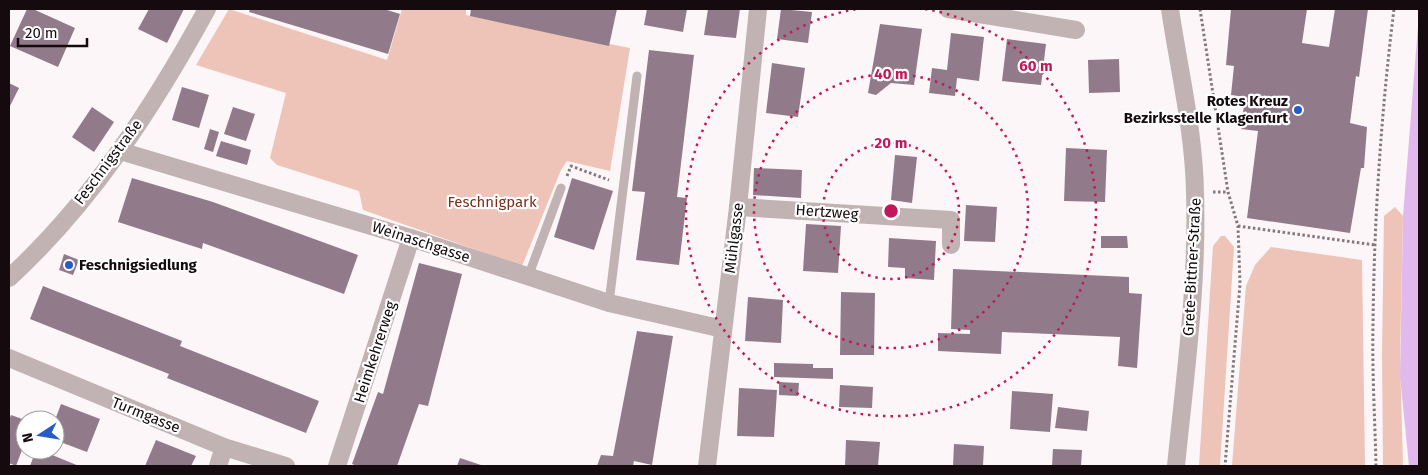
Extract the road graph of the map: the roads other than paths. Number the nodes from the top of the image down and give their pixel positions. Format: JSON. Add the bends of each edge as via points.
{"nodes":[{"id":1,"x":207,"y":9,"type":"edge"},
{"id":2,"x":758,"y":9,"type":"edge"},
{"id":3,"x":948,"y":9,"type":"edge"},
{"id":4,"x":1170,"y":9,"type":"edge"},
{"id":5,"x":1076,"y":30,"type":"dead end"},
{"id":6,"x":637,"y":76,"type":"dead end"},
{"id":7,"x":120,"y":151,"type":"junction"},
{"id":8,"x":561,"y":188,"type":"road end"},
{"id":9,"x":738,"y":207,"type":"junction"},
{"id":10,"x":411,"y":238,"type":"junction"},
{"id":11,"x":951,"y":245,"type":"dead end"},
{"id":12,"x":528,"y":277,"type":"junction"},
{"id":13,"x":9,"y":278,"type":"edge"},
{"id":14,"x":609,"y":303,"type":"junction"},
{"id":15,"x":723,"y":329,"type":"junction"},
{"id":16,"x":9,"y":358,"type":"edge"},
{"id":17,"x":224,"y":447,"type":"junction"},
{"id":18,"x":218,"y":466,"type":"edge"},
{"id":19,"x":286,"y":466,"type":"edge"},
{"id":20,"x":337,"y":466,"type":"edge"},
{"id":21,"x":707,"y":466,"type":"edge"},
{"id":22,"x":1176,"y":466,"type":"edge"}],
"edges":[{"from":1,"to":7,"type":"street","name":"Feschnigstraße"},
{"from":2,"to":9,"type":"street","name":"Mühlgasse"},
{"from":3,"to":5,"type":"street"},
{"from":4,"to":22,"type":"street","name":"Grete-Bittner-Straße","via":[[1189,128],[1195,192],[1190,330]]},
{"from":6,"to":14,"type":"lane"},
{"from":7,"to":10,"type":"street","name":"Weinaschgasse"},
{"from":7,"to":13,"type":"street","name":"Feschnigstraße","via":[[64,220]]},
{"from":8,"to":12,"type":"lane"},
{"from":9,"to":11,"type":"street","name":"Hertzweg","via":[[950,220]]},
{"from":9,"to":15,"type":"street","name":"Mühlgasse"},
{"from":10,"to":12,"type":"street","name":"Weinaschgasse"},
{"from":10,"to":20,"type":"street","name":"Heimkehrerweg"},
{"from":12,"to":14,"type":"street","name":"Weinaschgasse"},
{"from":14,"to":15,"type":"street","name":"Weinaschgasse"},
{"from":15,"to":21,"type":"street","name":"Mühlgasse"},
{"from":16,"to":17,"type":"street","name":"Turmgasse"},
{"from":17,"to":18,"type":"street"},
{"from":17,"to":19,"type":"street","name":"Turmgasse"}]}
